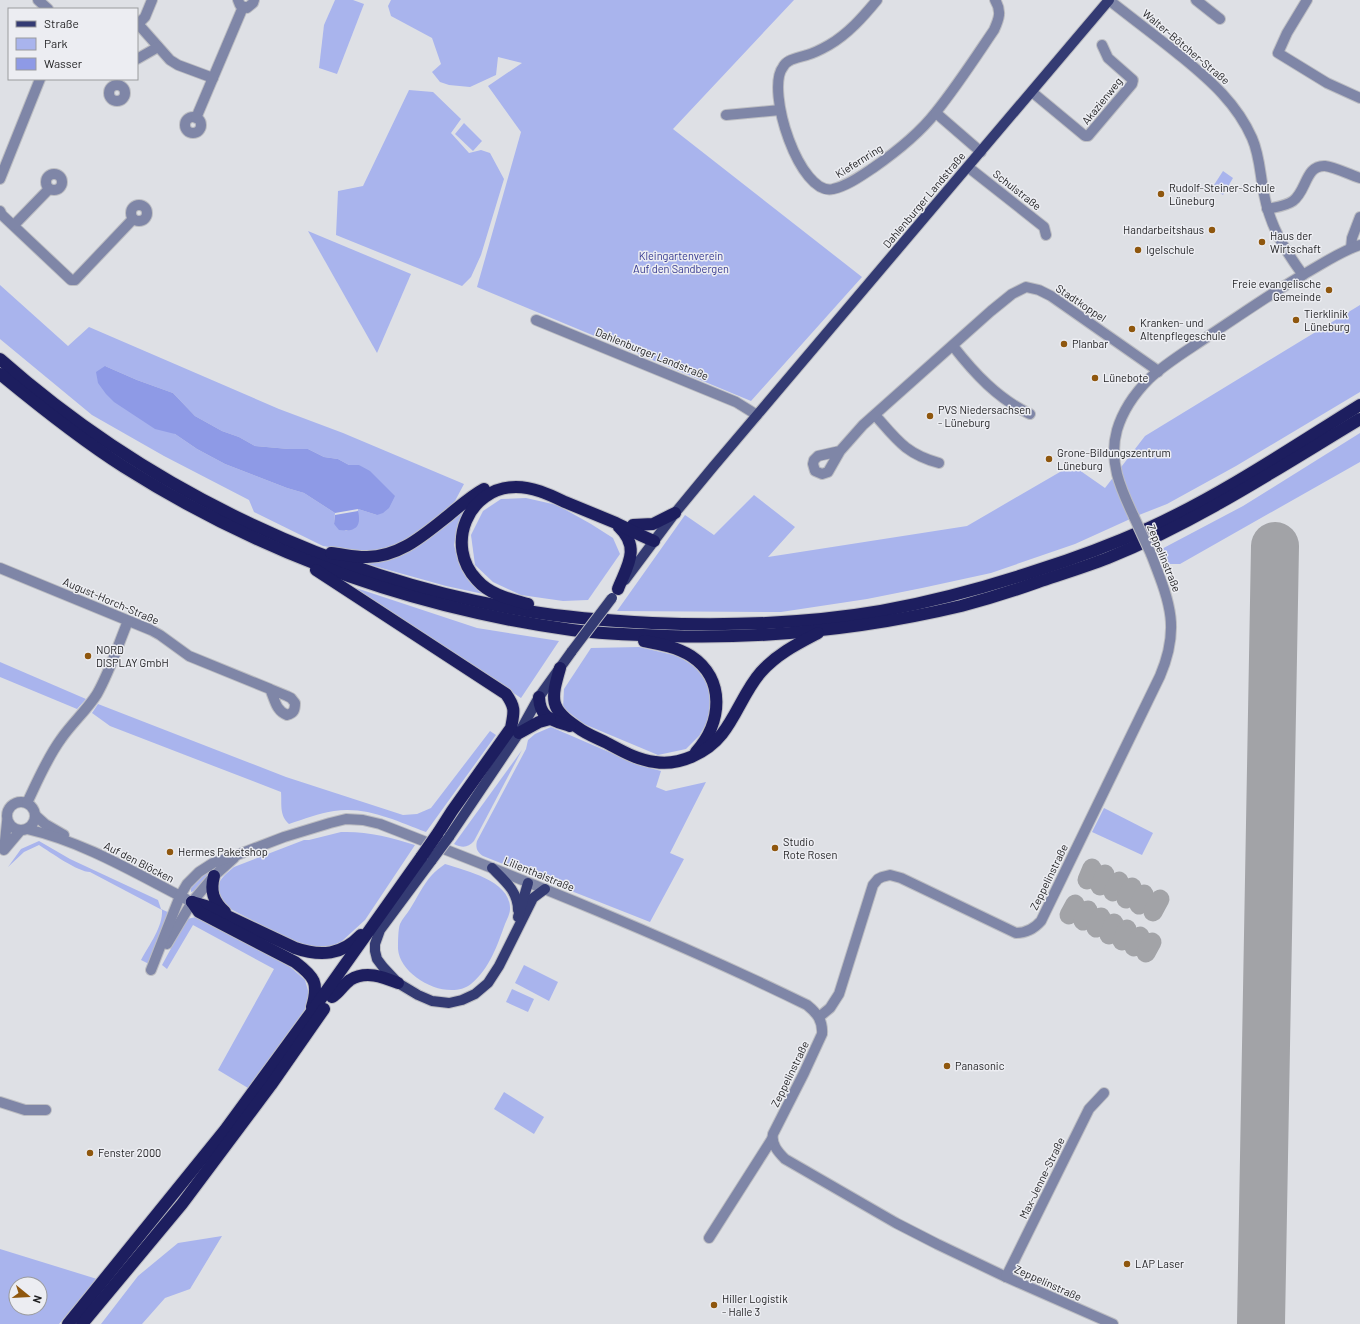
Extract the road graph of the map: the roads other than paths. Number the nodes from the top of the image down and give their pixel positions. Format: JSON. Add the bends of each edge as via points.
{"nodes":[{"id":1,"x":152,"y":0,"type":"edge"},
{"id":2,"x":254,"y":0,"type":"edge"},
{"id":3,"x":877,"y":0,"type":"edge"},
{"id":4,"x":995,"y":0,"type":"edge"},
{"id":5,"x":1109,"y":0,"type":"edge"},
{"id":6,"x":1196,"y":0,"type":"edge"},
{"id":7,"x":1308,"y":0,"type":"edge"},
{"id":8,"x":240,"y":4,"type":"edge"},
{"id":9,"x":1220,"y":20,"type":"dead end"},
{"id":10,"x":138,"y":25,"type":"edge"},
{"id":11,"x":1102,"y":45,"type":"dead end"},
{"id":12,"x":158,"y":48,"type":"junction"},
{"id":13,"x":138,"y":58,"type":"edge"},
{"id":14,"x":213,"y":78,"type":"junction"},
{"id":15,"x":40,"y":80,"type":"edge"},
{"id":16,"x":1032,"y":92,"type":"junction"},
{"id":17,"x":1360,"y":98,"type":"edge"},
{"id":18,"x":780,"y":110,"type":"junction"},
{"id":19,"x":936,"y":113,"type":"junction"},
{"id":20,"x":726,"y":115,"type":"dead end"},
{"id":21,"x":196,"y":118,"type":"dead end"},
{"id":22,"x":981,"y":152,"type":"junction"},
{"id":23,"x":968,"y":167,"type":"junction"},
{"id":24,"x":1360,"y":178,"type":"edge"},
{"id":25,"x":0,"y":179,"type":"edge"},
{"id":26,"x":49,"y":189,"type":"dead end"},
{"id":27,"x":1267,"y":209,"type":"junction"},
{"id":28,"x":0,"y":211,"type":"edge"},
{"id":29,"x":1360,"y":217,"type":"edge"},
{"id":30,"x":133,"y":219,"type":"dead end"},
{"id":31,"x":14,"y":225,"type":"junction"},
{"id":32,"x":1046,"y":235,"type":"dead end"},
{"id":33,"x":1355,"y":246,"type":"edge"},
{"id":34,"x":1303,"y":275,"type":"junction"},
{"id":35,"x":536,"y":320,"type":"dead end"},
{"id":36,"x":953,"y":346,"type":"junction"},
{"id":37,"x":0,"y":359,"type":"edge"},
{"id":38,"x":1158,"y":372,"type":"junction"},
{"id":39,"x":0,"y":374,"type":"edge"},
{"id":40,"x":1360,"y":406,"type":"edge"},
{"id":41,"x":1030,"y":414,"type":"dead end"},
{"id":42,"x":757,"y":415,"type":"junction"},
{"id":43,"x":875,"y":415,"type":"junction"},
{"id":44,"x":1360,"y":419,"type":"edge"},
{"id":45,"x":840,"y":451,"type":"dead end"},
{"id":46,"x":939,"y":463,"type":"dead end"},
{"id":47,"x":677,"y":511,"type":"junction"},
{"id":48,"x":615,"y":523,"type":"junction"},
{"id":49,"x":633,"y":525,"type":"junction"},
{"id":50,"x":654,"y":541,"type":"junction"},
{"id":51,"x":311,"y":556,"type":"junction"},
{"id":52,"x":2,"y":571,"type":"edge"},
{"id":53,"x":615,"y":594,"type":"junction"},
{"id":54,"x":578,"y":618,"type":"junction"},
{"id":55,"x":128,"y":621,"type":"junction"},
{"id":56,"x":825,"y":630,"type":"junction"},
{"id":57,"x":618,"y":634,"type":"junction"},
{"id":58,"x":560,"y":668,"type":"junction"},
{"id":59,"x":270,"y":689,"type":"dead end"},
{"id":60,"x":539,"y":697,"type":"junction"},
{"id":61,"x":550,"y":720,"type":"junction"},
{"id":62,"x":581,"y":730,"type":"junction"},
{"id":63,"x":515,"y":731,"type":"junction"},
{"id":64,"x":691,"y":757,"type":"junction"},
{"id":65,"x":27,"y":803,"type":"junction"},
{"id":66,"x":4,"y":810,"type":"edge"},
{"id":67,"x":35,"y":814,"type":"junction"},
{"id":68,"x":8,"y":822,"type":"junction"},
{"id":69,"x":24,"y":830,"type":"junction"},
{"id":70,"x":86,"y":849,"type":"junction"},
{"id":71,"x":2,"y":853,"type":"edge"},
{"id":72,"x":237,"y":856,"type":"junction"},
{"id":73,"x":492,"y":868,"type":"junction"},
{"id":74,"x":214,"y":876,"type":"junction"},
{"id":75,"x":528,"y":883,"type":"junction"},
{"id":76,"x":545,"y":889,"type":"junction"},
{"id":77,"x":180,"y":896,"type":"junction"},
{"id":78,"x":192,"y":902,"type":"junction"},
{"id":79,"x":228,"y":916,"type":"junction"},
{"id":80,"x":518,"y":916,"type":"junction"},
{"id":81,"x":377,"y":927,"type":"junction"},
{"id":82,"x":511,"y":942,"type":"junction"},
{"id":83,"x":398,"y":983,"type":"junction"},
{"id":84,"x":332,"y":997,"type":"junction"},
{"id":85,"x":310,"y":1014,"type":"junction"},
{"id":86,"x":819,"y":1017,"type":"junction"},
{"id":87,"x":1104,"y":1093,"type":"dead end"},
{"id":88,"x":0,"y":1102,"type":"edge"},
{"id":89,"x":46,"y":1110,"type":"dead end"},
{"id":90,"x":772,"y":1139,"type":"junction"},
{"id":91,"x":709,"y":1238,"type":"dead end"},
{"id":92,"x":1006,"y":1277,"type":"junction"},
{"id":93,"x":68,"y":1324,"type":"edge"},
{"id":94,"x":82,"y":1324,"type":"edge"},
{"id":95,"x":1112,"y":1324,"type":"edge"}],
"edges":[{"from":1,"to":10,"type":"street","via":[[145,17]]},
{"from":2,"to":8,"type":"street","via":[[250,6]]},
{"from":3,"to":18,"type":"street","name":"Kiefernring","via":[[847,33],[828,45],[789,61],[782,68],[779,80]]},
{"from":4,"to":19,"type":"street","name":"Kiefernring","via":[[1000,18],[994,30]]},
{"from":5,"to":16,"type":"main road","name":"Dahlenburger Landstraße"},
{"from":5,"to":27,"type":"street","name":"Walter-Bötcher-Straße","via":[[1207,78],[1237,110],[1256,151]]},
{"from":6,"to":9,"type":"street"},
{"from":7,"to":17,"type":"street","via":[[1278,53],[1328,83]]},
{"from":8,"to":14,"type":"street"},
{"from":10,"to":12,"type":"street"},
{"from":11,"to":16,"type":"street","name":"Akazienweg","via":[[1108,58],[1133,80],[1088,136]]},
{"from":12,"to":13,"type":"street"},
{"from":12,"to":14,"type":"street","via":[[170,60]]},
{"from":14,"to":21,"type":"street"},
{"from":15,"to":25,"type":"street"},
{"from":16,"to":22,"type":"main road","name":"Dahlenburger Landstraße"},
{"from":18,"to":19,"type":"street","name":"Kiefernring","via":[[790,144],[805,172],[822,188],[831,190],[862,175],[888,157]]},
{"from":18,"to":20,"type":"street"},
{"from":19,"to":22,"type":"street"},
{"from":22,"to":23,"type":"main road","name":"Dahlenburger Landstraße"},
{"from":23,"to":32,"type":"street","name":"Schulstraße","via":[[1044,227]]},
{"from":23,"to":42,"type":"main road","name":"Dahlenburger Landstraße"},
{"from":24,"to":27,"type":"street","via":[[1329,167],[1318,166],[1310,172],[1302,191],[1294,200]]},
{"from":26,"to":31,"type":"street"},
{"from":27,"to":34,"type":"street","name":"Walter-Bötcher-Straße","via":[[1278,237]]},
{"from":28,"to":31,"type":"street"},
{"from":29,"to":33,"type":"street","via":[[1352,238]]},
{"from":30,"to":31,"type":"street","via":[[74,280],[71,280]]},
{"from":33,"to":34,"type":"street"},
{"from":34,"to":38,"type":"street","via":[[1247,310]]},
{"from":35,"to":42,"type":"street","name":"Dahlenburger Landstraße","via":[[736,402]]},
{"from":36,"to":38,"type":"street","name":"Stadtkoppel","via":[[991,311],[1026,286],[1051,296]]},
{"from":36,"to":41,"type":"street","via":[[980,378],[1015,407]]},
{"from":36,"to":43,"type":"street","name":"Stadtkoppel"},
{"from":37,"to":51,"type":"highway","via":[[76,420],[129,457],[159,476]]},
{"from":38,"to":86,"type":"street","name":"Zeppelinstraße","bridge":true,"via":[[1139,390],[1125,409],[1114,445],[1115,466],[1122,491],[1167,594],[1172,633],[1168,654],[1160,676],[1041,921],[1028,931],[1010,931],[901,878],[882,877],[870,892],[839,994],[830,1008]]},
{"from":39,"to":51,"type":"highway","via":[[69,429],[154,485],[245,534]]},
{"from":40,"to":54,"type":"highway","via":[[1216,494],[1151,527],[1067,561],[962,594],[849,616],[757,623],[692,625]]},
{"from":42,"to":47,"type":"main road","name":"Dahlenburger Landstraße"},
{"from":43,"to":45,"type":"street","name":"Stadtkoppel"},
{"from":43,"to":46,"type":"street","via":[[912,453]]},
{"from":44,"to":56,"type":"highway","via":[[1219,504],[1158,536],[1104,559],[964,605],[882,622]]},
{"from":47,"to":49,"type":"highway","via":[[653,524]]},
{"from":47,"to":50,"type":"main road","name":"Dahlenburger Landstraße"},
{"from":48,"to":50,"type":"highway"},
{"from":48,"to":53,"type":"highway","via":[[628,537],[631,551]]},
{"from":48,"to":54,"type":"highway","via":[[540,491],[514,487],[486,495],[475,506],[466,521],[462,535],[465,560],[476,580],[485,588],[504,597]]},
{"from":49,"to":50,"type":"highway"},
{"from":49,"to":51,"type":"highway","via":[[541,487],[509,482],[482,490],[418,540],[397,551],[366,557]]},
{"from":50,"to":53,"type":"main road","name":"Dahlenburger Landstraße"},
{"from":51,"to":54,"type":"highway","via":[[449,594],[526,611]]},
{"from":51,"to":57,"type":"highway","via":[[370,584],[446,606],[566,629]]},
{"from":51,"to":63,"type":"highway","via":[[316,570],[506,694],[514,712]]},
{"from":52,"to":55,"type":"street","name":"August-Horch-Straße"},
{"from":53,"to":58,"type":"main road","name":"Dahlenburger Landstraße","bridge":true},
{"from":55,"to":59,"type":"street","name":"August-Horch-Straße","via":[[160,634],[189,656]]},
{"from":55,"to":65,"type":"street","via":[[97,693],[60,739]]},
{"from":56,"to":57,"type":"highway","via":[[725,636]]},
{"from":56,"to":64,"type":"highway","via":[[798,643],[771,662],[750,687],[721,735],[702,752]]},
{"from":57,"to":64,"type":"highway","via":[[680,651],[700,663],[707,671],[716,691],[716,713],[710,732]]},
{"from":58,"to":60,"type":"main road","name":"Dahlenburger Landstraße"},
{"from":58,"to":62,"type":"highway","via":[[555,684],[556,707],[565,719]]},
{"from":60,"to":61,"type":"highway","via":[[542,711]]},
{"from":60,"to":63,"type":"main road","name":"Dahlenburger Landstraße"},
{"from":61,"to":62,"type":"highway"},
{"from":61,"to":63,"type":"highway"},
{"from":62,"to":64,"type":"highway","via":[[629,754],[655,762]]},
{"from":63,"to":81,"type":"highway","bridge":true,"via":[[452,811],[443,835]]},
{"from":65,"to":66,"type":"street","via":[[13,804]]},
{"from":65,"to":67,"type":"street","name":"Auf den Blöcken"},
{"from":66,"to":68,"type":"street"},
{"from":67,"to":69,"type":"street","via":[[33,823]]},
{"from":67,"to":70,"type":"street","name":"Auf den Blöcken","via":[[45,824]]},
{"from":68,"to":69,"type":"street","name":"Auf den Blöcken","via":[[10,826]]},
{"from":68,"to":71,"type":"street"},
{"from":69,"to":70,"type":"street","name":"Auf den Blöcken","via":[[41,832]]},
{"from":69,"to":71,"type":"street"},
{"from":70,"to":77,"type":"street","name":"Auf den Blöcken"},
{"from":72,"to":73,"type":"street","name":"Lilienthalstraße","via":[[284,837],[346,819],[380,824]]},
{"from":72,"to":74,"type":"street","name":"Lilienthalstraße"},
{"from":72,"to":77,"type":"street","name":"Lilienthalstraße","via":[[213,863],[199,872]]},
{"from":73,"to":75,"type":"street","name":"Lilienthalstraße"},
{"from":73,"to":80,"type":"main road","via":[[515,893]]},
{"from":74,"to":78,"type":"street","name":"Lilienthalstraße"},
{"from":74,"to":79,"type":"highway","via":[[213,896]]},
{"from":75,"to":76,"type":"street","name":"Lilienthalstraße"},
{"from":75,"to":80,"type":"main road"},
{"from":76,"to":82,"type":"main road","via":[[533,898]]},
{"from":76,"to":86,"type":"street","name":"Lilienthalstraße","via":[[762,983],[807,1005]]},
{"from":77,"to":78,"type":"street","name":"Auf den Blöcken"},
{"from":77,"to":78,"type":"street","name":"Auf den Blöcken","via":[[151,970]]},
{"from":78,"to":79,"type":"highway"},
{"from":78,"to":85,"type":"highway","via":[[199,912],[295,962],[308,972],[316,991]]},
{"from":79,"to":81,"type":"highway","via":[[295,948],[320,954],[345,948],[366,929]]},
{"from":80,"to":82,"type":"main road"},
{"from":81,"to":83,"type":"main road","via":[[377,959]]},
{"from":81,"to":84,"type":"highway"},
{"from":81,"to":85,"type":"highway"},
{"from":82,"to":83,"type":"main road","via":[[488,983],[462,1000],[449,1003],[432,1001]]},
{"from":83,"to":84,"type":"highway","via":[[375,975],[358,976]]},
{"from":84,"to":94,"type":"highway","via":[[272,1085],[204,1175]]},
{"from":85,"to":93,"type":"highway","via":[[225,1130]]},
{"from":86,"to":90,"type":"street","name":"Zeppelinstraße","via":[[822,1028],[819,1042]]},
{"from":87,"to":92,"type":"street","name":"Max-Jenne-Straße","via":[[1089,1109]]},
{"from":88,"to":89,"type":"street","via":[[25,1110]]},
{"from":90,"to":91,"type":"street","name":"Zeppelinstraße"},
{"from":90,"to":92,"type":"street","name":"Zeppelinstraße","via":[[776,1150],[785,1159],[896,1223]]},
{"from":92,"to":95,"type":"street","name":"Zeppelinstraße"}]}
